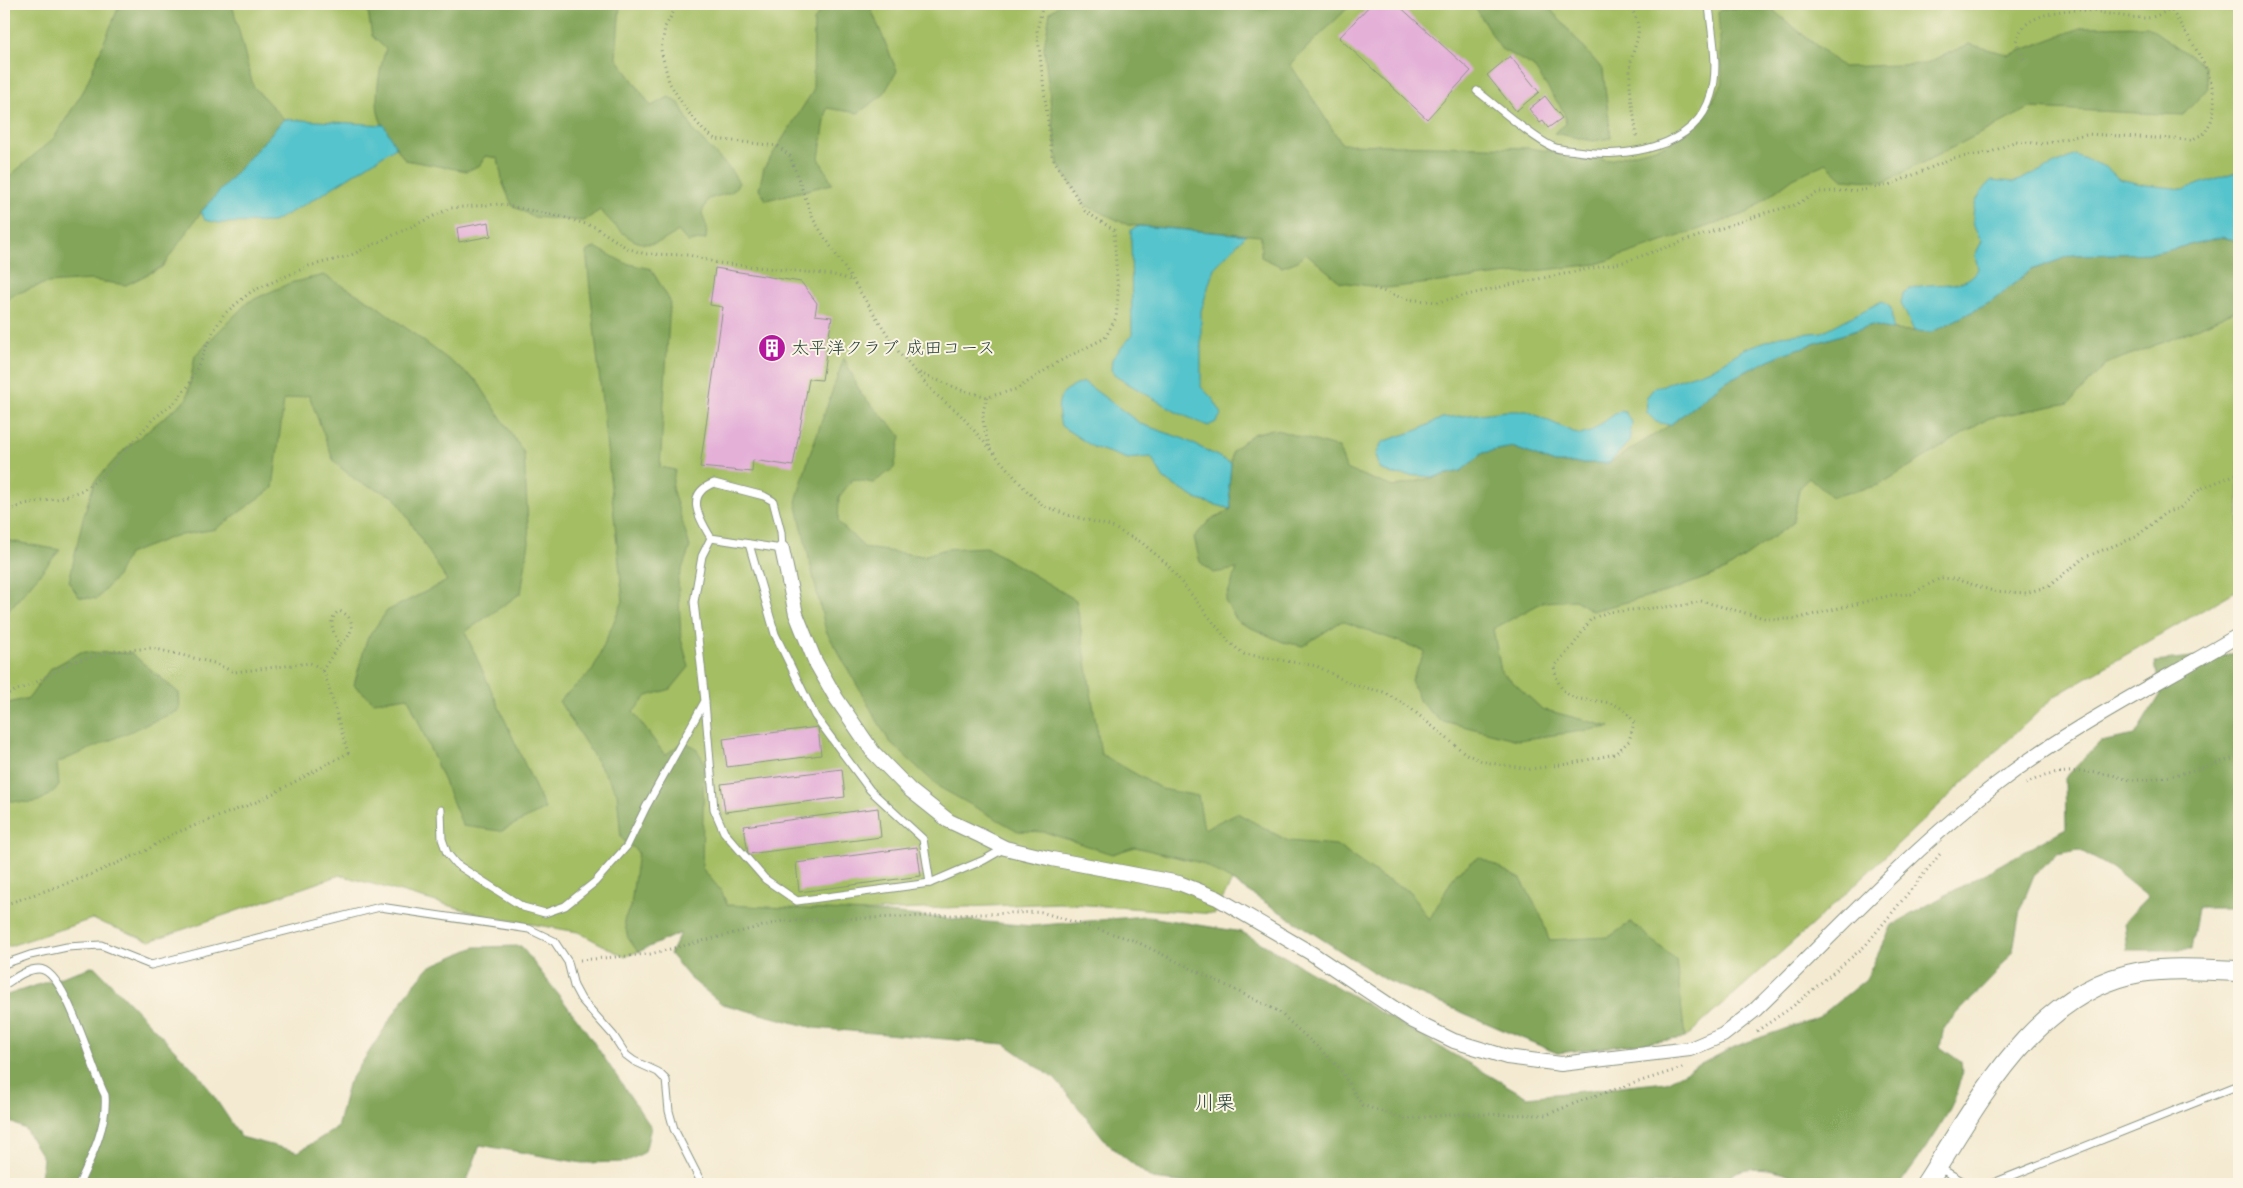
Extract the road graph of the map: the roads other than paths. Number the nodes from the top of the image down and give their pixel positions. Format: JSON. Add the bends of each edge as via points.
{"nodes":[{"id":1,"x":1709,"y":4,"type":"edge"},
{"id":2,"x":1477,"y":90,"type":"dead end"},
{"id":3,"x":711,"y":538,"type":"junction"},
{"id":4,"x":749,"y":544,"type":"junction"},
{"id":5,"x":782,"y":549,"type":"junction"},
{"id":6,"x":2239,"y":635,"type":"edge"},
{"id":7,"x":705,"y":701,"type":"junction"},
{"id":8,"x":441,"y":810,"type":"dead end"},
{"id":9,"x":1005,"y":848,"type":"junction"},
{"id":10,"x":930,"y":883,"type":"junction"},
{"id":11,"x":4,"y":964,"type":"edge"},
{"id":12,"x":2239,"y":971,"type":"edge"},
{"id":13,"x":4,"y":985,"type":"edge"},
{"id":14,"x":2239,"y":1085,"type":"edge"},
{"id":15,"x":1938,"y":1166,"type":"junction"},
{"id":16,"x":79,"y":1184,"type":"edge"},
{"id":17,"x":702,"y":1184,"type":"edge"},
{"id":18,"x":1926,"y":1184,"type":"edge"},
{"id":19,"x":1967,"y":1184,"type":"edge"},
{"id":20,"x":1991,"y":1184,"type":"edge"}],
"edges":[{"from":1,"to":2,"type":"lane","via":[[1714,76],[1711,95],[1700,118],[1678,136],[1660,144],[1626,152],[1592,154],[1554,148]]},
{"from":3,"to":4,"type":"lane"},
{"from":3,"to":5,"type":"lane","via":[[695,503],[705,486],[714,483],[773,501],[780,522]]},
{"from":3,"to":7,"type":"lane","via":[[702,556],[694,602]]},
{"from":4,"to":5,"type":"lane"},
{"from":4,"to":10,"type":"lane","via":[[775,634],[815,716],[870,790],[924,839]]},
{"from":5,"to":9,"type":"street","via":[[796,614],[814,660],[873,752],[910,790],[949,821]]},
{"from":6,"to":9,"type":"street","via":[[2076,731],[2000,782],[1949,822],[1755,1010],[1723,1035],[1690,1049],[1561,1064],[1507,1057],[1454,1041],[1412,1021],[1311,953],[1217,898],[1179,883]]},
{"from":7,"to":8,"type":"lane","via":[[627,846],[595,882],[565,906],[545,913],[523,907],[456,864],[442,839]]},
{"from":7,"to":10,"type":"lane","via":[[714,809],[724,832],[765,879],[798,901]]},
{"from":9,"to":10,"type":"lane"},
{"from":11,"to":17,"type":"lane","via":[[67,947],[101,946],[151,965],[380,907],[529,929],[554,941],[568,962],[581,999],[626,1055],[658,1072],[666,1080],[674,1129]]},
{"from":12,"to":15,"type":"street","via":[[2140,972],[2118,978],[2064,1006],[2021,1044]]},
{"from":13,"to":16,"type":"lane","via":[[23,973],[39,969],[49,973],[62,988],[105,1095],[106,1110]]},
{"from":14,"to":20,"type":"lane"},
{"from":15,"to":18,"type":"street"},
{"from":15,"to":19,"type":"lane"}]}
